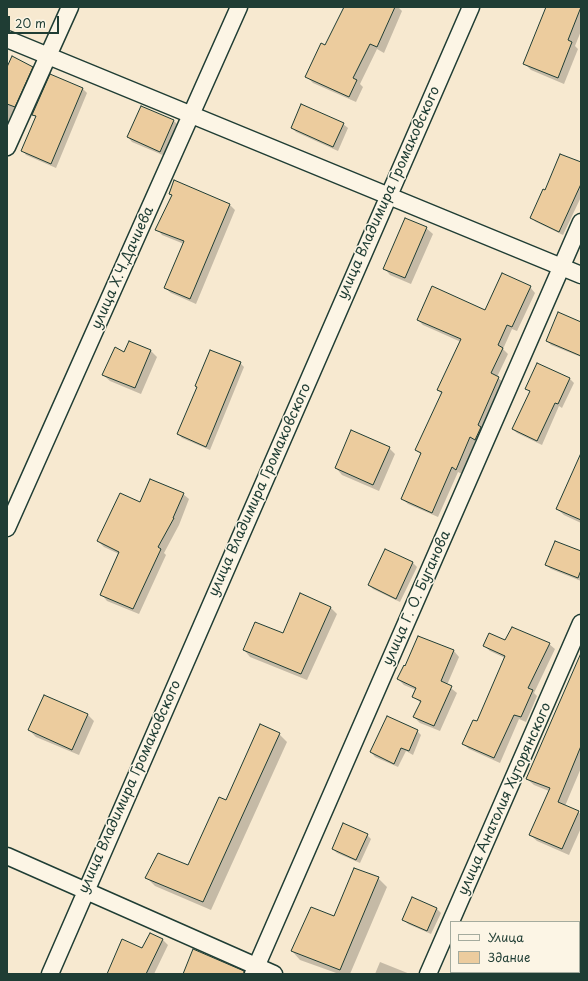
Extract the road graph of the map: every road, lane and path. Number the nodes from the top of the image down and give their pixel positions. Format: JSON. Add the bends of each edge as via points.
{"nodes":[{"id":1,"x":70,"y":7,"type":"edge"},
{"id":2,"x":239,"y":7,"type":"edge"},
{"id":3,"x":471,"y":7,"type":"edge"},
{"id":4,"x":7,"y":39,"type":"edge"},
{"id":5,"x":48,"y":56,"type":"junction"},
{"id":6,"x":191,"y":115,"type":"junction"},
{"id":7,"x":7,"y":148,"type":"edge"},
{"id":8,"x":388,"y":196,"type":"junction"},
{"id":9,"x":581,"y":222,"type":"edge"},
{"id":10,"x":562,"y":267,"type":"junction"},
{"id":11,"x":581,"y":275,"type":"edge"},
{"id":12,"x":7,"y":528,"type":"edge"},
{"id":13,"x":581,"y":624,"type":"edge"},
{"id":14,"x":7,"y":856,"type":"edge"},
{"id":15,"x":85,"y":890,"type":"junction"},
{"id":16,"x":451,"y":921,"type":"edge"},
{"id":17,"x":450,"y":924,"type":"edge"},
{"id":18,"x":255,"y":970,"type":"edge"},
{"id":19,"x":50,"y":974,"type":"edge"},
{"id":20,"x":274,"y":974,"type":"edge"},
{"id":21,"x":428,"y":974,"type":"edge"}],
"edges":[{"from":1,"to":5,"type":"street"},
{"from":2,"to":6,"type":"street","name":"улица Х.Ч.Дачиева"},
{"from":3,"to":8,"type":"street","name":"улица Владимира Громаковского"},
{"from":4,"to":5,"type":"street"},
{"from":5,"to":6,"type":"street"},
{"from":5,"to":7,"type":"street"},
{"from":6,"to":8,"type":"street"},
{"from":6,"to":12,"type":"street","name":"улица Х.Ч.Дачиева"},
{"from":8,"to":10,"type":"street"},
{"from":8,"to":15,"type":"street","name":"улица Владимира Громаковского"},
{"from":9,"to":10,"type":"street","name":"улица Г. О. Буганова"},
{"from":10,"to":11,"type":"street"},
{"from":10,"to":18,"type":"street","name":"улица Г. О. Буганова"},
{"from":13,"to":16,"type":"street","name":"улица Анатолия Хуторянского"},
{"from":14,"to":15,"type":"street"},
{"from":15,"to":18,"type":"street"},
{"from":15,"to":19,"type":"street","name":"улица Владимира Громаковского"},
{"from":17,"to":21,"type":"street","name":"улица Анатолия Хуторянского"},
{"from":18,"to":20,"type":"street"}]}
